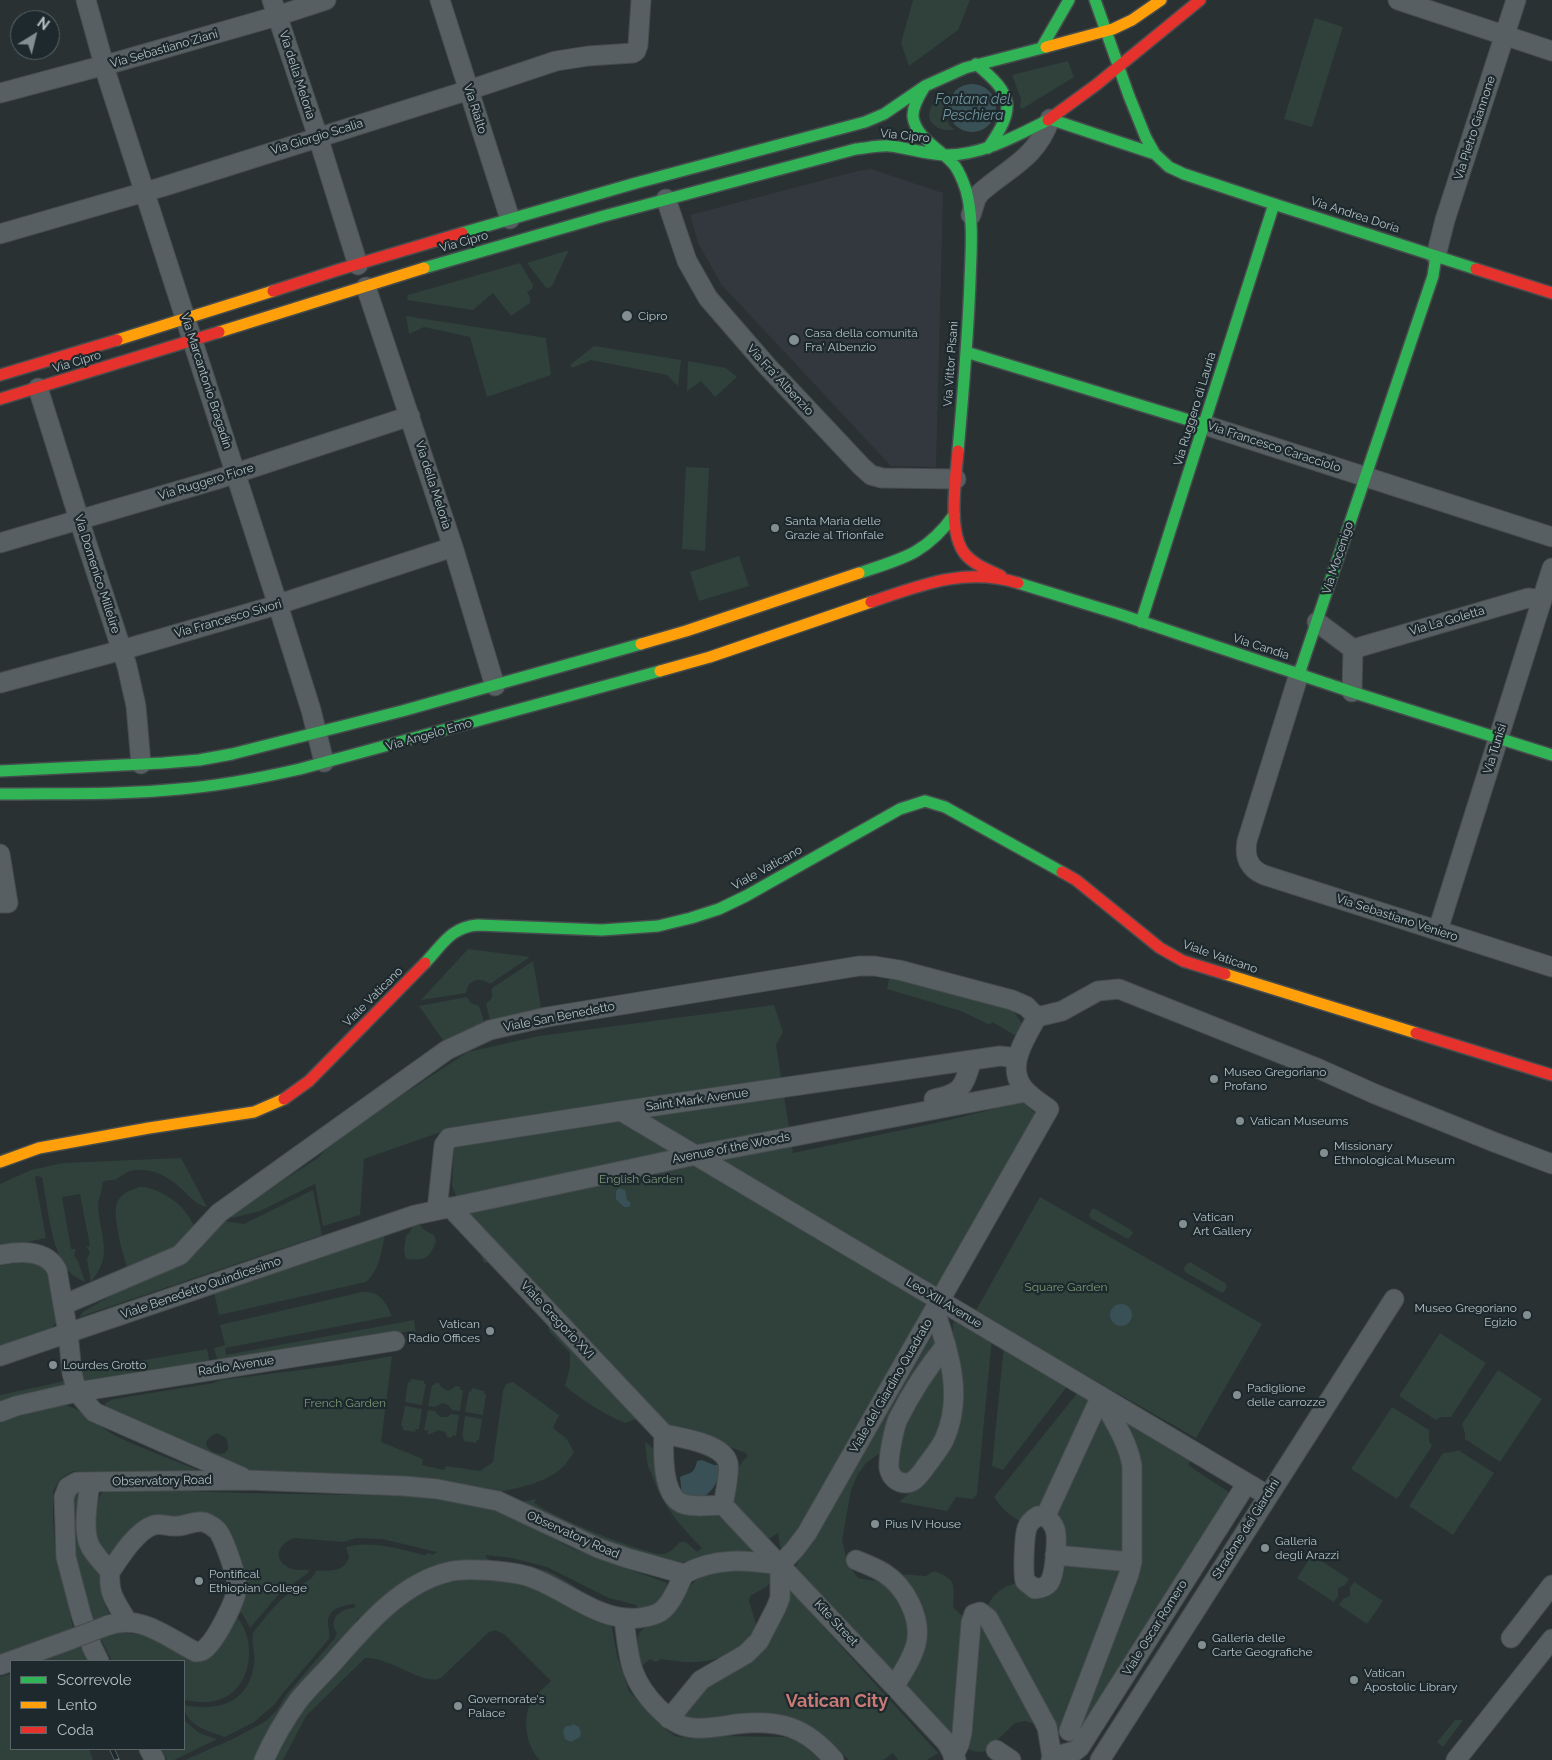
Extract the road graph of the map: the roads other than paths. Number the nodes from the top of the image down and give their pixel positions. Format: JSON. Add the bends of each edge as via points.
{"nodes":[{"id":1,"x":86,"y":0,"type":"edge"},
{"id":2,"x":326,"y":0,"type":"edge"},
{"id":3,"x":440,"y":0,"type":"edge"},
{"id":4,"x":641,"y":0,"type":"edge"},
{"id":5,"x":1069,"y":0,"type":"edge"},
{"id":6,"x":1095,"y":0,"type":"edge"},
{"id":7,"x":1160,"y":0,"type":"edge"},
{"id":8,"x":1200,"y":0,"type":"edge"},
{"id":9,"x":1398,"y":0,"type":"edge"},
{"id":10,"x":1516,"y":0,"type":"edge"},
{"id":11,"x":274,"y":8,"type":"edge"},
{"id":12,"x":1106,"y":31,"type":"junction"},
{"id":13,"x":1504,"y":36,"type":"junction"},
{"id":14,"x":1042,"y":47,"type":"junction"},
{"id":15,"x":1552,"y":51,"type":"edge"},
{"id":16,"x":976,"y":64,"type":"junction"},
{"id":17,"x":104,"y":66,"type":"junction"},
{"id":18,"x":1118,"y":66,"type":"junction"},
{"id":19,"x":925,"y":86,"type":"junction"},
{"id":20,"x":469,"y":90,"type":"junction"},
{"id":21,"x":0,"y":92,"type":"edge"},
{"id":22,"x":1050,"y":119,"type":"junction"},
{"id":23,"x":318,"y":137,"type":"junction"},
{"id":24,"x":988,"y":148,"type":"junction"},
{"id":25,"x":1155,"y":154,"type":"junction"},
{"id":26,"x":943,"y":155,"type":"junction"},
{"id":27,"x":144,"y":192,"type":"junction"},
{"id":28,"x":666,"y":199,"type":"junction"},
{"id":29,"x":1274,"y":204,"type":"junction"},
{"id":30,"x":971,"y":215,"type":"junction"},
{"id":31,"x":510,"y":219,"type":"junction"},
{"id":32,"x":0,"y":234,"type":"edge"},
{"id":33,"x":1436,"y":256,"type":"junction"},
{"id":34,"x":358,"y":265,"type":"junction"},
{"id":35,"x":366,"y":287,"type":"junction"},
{"id":36,"x":1552,"y":293,"type":"edge"},
{"id":37,"x":186,"y":320,"type":"junction"},
{"id":38,"x":192,"y":341,"type":"junction"},
{"id":39,"x":966,"y":352,"type":"junction"},
{"id":40,"x":0,"y":375,"type":"edge"},
{"id":41,"x":38,"y":388,"type":"junction"},
{"id":42,"x":0,"y":399,"type":"edge"},
{"id":43,"x":410,"y":416,"type":"junction"},
{"id":44,"x":1205,"y":425,"type":"junction"},
{"id":45,"x":235,"y":474,"type":"junction"},
{"id":46,"x":1365,"y":476,"type":"junction"},
{"id":47,"x":956,"y":479,"type":"junction"},
{"id":48,"x":954,"y":515,"type":"junction"},
{"id":49,"x":79,"y":520,"type":"junction"},
{"id":50,"x":1552,"y":537,"type":"edge"},
{"id":51,"x":0,"y":543,"type":"edge"},
{"id":52,"x":453,"y":547,"type":"junction"},
{"id":53,"x":1552,"y":568,"type":"edge"},
{"id":54,"x":959,"y":577,"type":"joint"},
{"id":55,"x":1008,"y":580,"type":"junction"},
{"id":56,"x":832,"y":582,"type":"junction"},
{"id":57,"x":1541,"y":600,"type":"junction"},
{"id":58,"x":278,"y":605,"type":"junction"},
{"id":59,"x":845,"y":611,"type":"junction"},
{"id":60,"x":1141,"y":622,"type":"junction"},
{"id":61,"x":1317,"y":622,"type":"junction"},
{"id":62,"x":1353,"y":649,"type":"junction"},
{"id":63,"x":122,"y":650,"type":"junction"},
{"id":64,"x":1299,"y":674,"type":"junction"},
{"id":65,"x":0,"y":683,"type":"edge"},
{"id":66,"x":495,"y":686,"type":"junction"},
{"id":67,"x":1352,"y":692,"type":"junction"},
{"id":68,"x":317,"y":732,"type":"junction"},
{"id":69,"x":1499,"y":738,"type":"junction"},
{"id":70,"x":1552,"y":755,"type":"edge"},
{"id":71,"x":324,"y":762,"type":"junction"},
{"id":72,"x":141,"y":764,"type":"junction"},
{"id":73,"x":3,"y":775,"type":"edge"},
{"id":74,"x":0,"y":794,"type":"edge"},
{"id":75,"x":0,"y":854,"type":"edge"},
{"id":76,"x":1247,"y":861,"type":"joint"},
{"id":77,"x":0,"y":903,"type":"edge"},
{"id":78,"x":1438,"y":930,"type":"junction"},
{"id":79,"x":1552,"y":967,"type":"edge"},
{"id":80,"x":1037,"y":1017,"type":"junction"},
{"id":81,"x":1018,"y":1058,"type":"junction"},
{"id":82,"x":972,"y":1060,"type":"junction"},
{"id":83,"x":1552,"y":1075,"type":"edge"},
{"id":84,"x":1026,"y":1092,"type":"junction"},
{"id":85,"x":621,"y":1111,"type":"junction"},
{"id":86,"x":796,"y":1125,"type":"dead end"},
{"id":87,"x":696,"y":1155,"type":"junction"},
{"id":88,"x":0,"y":1162,"type":"edge"},
{"id":89,"x":1552,"y":1164,"type":"edge"},
{"id":90,"x":444,"y":1208,"type":"junction"},
{"id":91,"x":402,"y":1219,"type":"joint"},
{"id":92,"x":0,"y":1255,"type":"edge"},
{"id":93,"x":1394,"y":1299,"type":"dead end"},
{"id":94,"x":64,"y":1306,"type":"junction"},
{"id":95,"x":938,"y":1306,"type":"junction"},
{"id":96,"x":957,"y":1310,"type":"junction"},
{"id":97,"x":68,"y":1333,"type":"junction"},
{"id":98,"x":944,"y":1340,"type":"junction"},
{"id":99,"x":395,"y":1341,"type":"dead end"},
{"id":100,"x":0,"y":1356,"type":"edge"},
{"id":101,"x":78,"y":1392,"type":"junction"},
{"id":102,"x":1101,"y":1396,"type":"junction"},
{"id":103,"x":0,"y":1412,"type":"edge"},
{"id":104,"x":664,"y":1434,"type":"junction"},
{"id":105,"x":248,"y":1480,"type":"junction"},
{"id":106,"x":84,"y":1482,"type":"junction"},
{"id":107,"x":1247,"y":1483,"type":"junction"},
{"id":108,"x":1267,"y":1495,"type":"junction"},
{"id":109,"x":723,"y":1505,"type":"junction"},
{"id":110,"x":1048,"y":1511,"type":"dead end"},
{"id":111,"x":1055,"y":1555,"type":"dead end"},
{"id":112,"x":856,"y":1560,"type":"dead end"},
{"id":113,"x":1132,"y":1562,"type":"junction"},
{"id":114,"x":780,"y":1565,"type":"junction"},
{"id":115,"x":110,"y":1572,"type":"junction"},
{"id":116,"x":684,"y":1574,"type":"junction"},
{"id":117,"x":1552,"y":1585,"type":"edge"},
{"id":118,"x":624,"y":1619,"type":"junction"},
{"id":119,"x":127,"y":1621,"type":"junction"},
{"id":120,"x":1511,"y":1638,"type":"dead end"},
{"id":121,"x":1552,"y":1639,"type":"edge"},
{"id":122,"x":13,"y":1660,"type":"edge"},
{"id":123,"x":98,"y":1660,"type":"edge"},
{"id":124,"x":894,"y":1686,"type":"junction"},
{"id":125,"x":669,"y":1719,"type":"junction"},
{"id":126,"x":1069,"y":1731,"type":"dead end"},
{"id":127,"x":952,"y":1753,"type":"edge"},
{"id":128,"x":1052,"y":1758,"type":"edge"},
{"id":129,"x":264,"y":1760,"type":"edge"},
{"id":130,"x":834,"y":1760,"type":"edge"},
{"id":131,"x":1100,"y":1760,"type":"edge"},
{"id":132,"x":1456,"y":1760,"type":"edge"}],
"edges":[{"from":1,"to":17,"type":"street","name":"Via Marcantonio Bragadin"},
{"from":2,"to":11,"type":"street","name":"Via Sebastiano Ziani"},
{"from":3,"to":20,"type":"street","name":"Via Rialto"},
{"from":4,"to":20,"type":"street","name":"Via Giorgio Scalia","via":[[635,52],[571,57]]},
{"from":5,"to":14,"type":"main road"},
{"from":6,"to":12,"type":"main road"},
{"from":7,"to":12,"type":"main road","via":[[1132,20]]},
{"from":8,"to":18,"type":"main road"},
{"from":9,"to":13,"type":"street"},
{"from":10,"to":13,"type":"street","name":"Via Pietro Giannone"},
{"from":11,"to":17,"type":"street","name":"Via Sebastiano Ziani"},
{"from":11,"to":23,"type":"street","name":"Via della Meloria"},
{"from":12,"to":14,"type":"main road"},
{"from":12,"to":18,"type":"main road"},
{"from":13,"to":15,"type":"street"},
{"from":13,"to":33,"type":"street","name":"Via Pietro Giannone"},
{"from":14,"to":16,"type":"main road"},
{"from":16,"to":19,"type":"main road"},
{"from":16,"to":24,"type":"main road","via":[[1000,86],[1007,102],[1005,123]]},
{"from":17,"to":21,"type":"street","name":"Via Sebastiano Ziani"},
{"from":17,"to":27,"type":"street","name":"Via Marcantonio Bragadin"},
{"from":18,"to":22,"type":"main road"},
{"from":18,"to":25,"type":"main road"},
{"from":19,"to":26,"type":"main road","via":[[915,102],[913,117],[920,133]]},
{"from":19,"to":31,"type":"main road","name":"Via Cipro","via":[[884,114],[865,122]]},
{"from":20,"to":23,"type":"street","name":"Via Giorgio Scalia"},
{"from":20,"to":31,"type":"street","name":"Via Rialto"},
{"from":22,"to":24,"type":"main road"},
{"from":22,"to":25,"type":"main road"},
{"from":22,"to":30,"type":"street","via":[[1036,147],[980,193]]},
{"from":23,"to":27,"type":"street","name":"Via Giorgio Scalia"},
{"from":23,"to":34,"type":"street","name":"Via della Meloria"},
{"from":24,"to":26,"type":"main road"},
{"from":25,"to":29,"type":"main road","name":"Via Andrea Doria","via":[[1178,172]]},
{"from":26,"to":28,"type":"main road","name":"Via Cipro","via":[[888,146],[856,148]]},
{"from":26,"to":30,"type":"main road","name":"Via Vittor Pisani","via":[[961,176]]},
{"from":27,"to":32,"type":"street","name":"Via Giorgio Scalia"},
{"from":27,"to":37,"type":"street","name":"Via Marcantonio Bragadin"},
{"from":28,"to":35,"type":"main road","name":"Via Cipro"},
{"from":28,"to":47,"type":"street","name":"Via Fra' Albenzio","via":[[688,261],[708,298],[861,466],[871,475],[882,478]]},
{"from":29,"to":33,"type":"main road","name":"Via Andrea Doria"},
{"from":29,"to":44,"type":"main road","name":"Via Ruggero di Lauria"},
{"from":30,"to":39,"type":"main road","name":"Via Vittor Pisani"},
{"from":31,"to":34,"type":"main road","name":"Via Cipro"},
{"from":33,"to":36,"type":"main road","name":"Via Andrea Doria"},
{"from":33,"to":46,"type":"main road","name":"Via Mocenigo","via":[[1433,276]]},
{"from":34,"to":37,"type":"main road","name":"Via Cipro"},
{"from":35,"to":38,"type":"main road","name":"Via Cipro"},
{"from":35,"to":43,"type":"street","name":"Via della Meloria"},
{"from":37,"to":38,"type":"street","name":"Via Marcantonio Bragadin"},
{"from":37,"to":40,"type":"main road","name":"Via Cipro"},
{"from":38,"to":41,"type":"main road","name":"Via Cipro"},
{"from":38,"to":45,"type":"street","name":"Via Marcantonio Bragadin"},
{"from":39,"to":44,"type":"main road","name":"Via Francesco Caracciolo"},
{"from":39,"to":47,"type":"main road","name":"Via Vittor Pisani"},
{"from":41,"to":42,"type":"main road","name":"Via Cipro"},
{"from":41,"to":49,"type":"street","name":"Via Domenico Millelire"},
{"from":43,"to":45,"type":"street","name":"Via Ruggero Fiore"},
{"from":43,"to":52,"type":"street","name":"Via della Meloria"},
{"from":44,"to":46,"type":"street","name":"Via Francesco Caracciolo"},
{"from":44,"to":60,"type":"main road","name":"Via Ruggero di Lauria"},
{"from":45,"to":49,"type":"street","name":"Via Ruggero Fiore"},
{"from":45,"to":58,"type":"street","name":"Via Marcantonio Bragadin"},
{"from":46,"to":50,"type":"street","name":"Via Francesco Caracciolo"},
{"from":46,"to":61,"type":"main road","name":"Via Mocenigo"},
{"from":47,"to":48,"type":"main road","name":"Via Vittor Pisani"},
{"from":48,"to":55,"type":"main road","name":"Via Vittor Pisani","via":[[963,552]]},
{"from":48,"to":56,"type":"main road","via":[[935,539],[916,554]]},
{"from":49,"to":51,"type":"street","name":"Via Ruggero Fiore"},
{"from":49,"to":63,"type":"street","name":"Via Domenico Millelire"},
{"from":52,"to":58,"type":"street","name":"Via Francesco Sivori"},
{"from":52,"to":66,"type":"street","name":"Via della Meloria"},
{"from":53,"to":57,"type":"street","name":"Via Tunisi"},
{"from":54,"to":55,"type":"main road","name":"Via Candia"},
{"from":54,"to":59,"type":"main road","name":"Via Angelo Emo","via":[[925,583]]},
{"from":55,"to":60,"type":"main road","name":"Via Candia"},
{"from":56,"to":59,"type":"street","via":[[846,594],[848,605]]},
{"from":56,"to":66,"type":"main road","via":[[692,628]]},
{"from":57,"to":62,"type":"street","name":"Via La Goletta","via":[[1528,598]]},
{"from":57,"to":69,"type":"street","name":"Via Tunisi"},
{"from":58,"to":63,"type":"street","name":"Via Francesco Sivori"},
{"from":58,"to":68,"type":"street","name":"Via Marcantonio Bragadin"},
{"from":59,"to":71,"type":"main road","name":"Via Angelo Emo","via":[[710,657]]},
{"from":60,"to":64,"type":"main road","name":"Via Candia"},
{"from":61,"to":62,"type":"street"},
{"from":61,"to":64,"type":"main road","name":"Via Mocenigo"},
{"from":62,"to":67,"type":"street"},
{"from":63,"to":65,"type":"street","name":"Via Francesco Sivori"},
{"from":63,"to":72,"type":"street","name":"Via Domenico Millelire","via":[[136,706]]},
{"from":64,"to":67,"type":"main road","name":"Via Candia"},
{"from":64,"to":76,"type":"street","name":"Via Mocenigo","via":[[1247,841]]},
{"from":66,"to":68,"type":"main road"},
{"from":67,"to":69,"type":"main road","name":"Via Candia"},
{"from":68,"to":71,"type":"street","name":"Via Marcantonio Bragadin"},
{"from":68,"to":72,"type":"main road","via":[[232,754]]},
{"from":69,"to":70,"type":"main road","name":"Via Candia"},
{"from":69,"to":78,"type":"street","name":"Via Tunisi"},
{"from":71,"to":74,"type":"main road","name":"Via Angelo Emo","via":[[234,783],[201,787]]},
{"from":72,"to":73,"type":"main road"},
{"from":75,"to":77,"type":"street","via":[[8,903]]},
{"from":76,"to":78,"type":"street","name":"Via Sebastiano Veniero","via":[[1264,875]]},
{"from":78,"to":79,"type":"street","name":"Via Sebastiano Veniero"},
{"from":80,"to":81,"type":"street"},
{"from":80,"to":89,"type":"street","via":[[1062,1011],[1098,991],[1119,989]]},
{"from":80,"to":94,"type":"street","name":"Viale San Benedetto","via":[[1026,1006],[1012,1000],[899,970],[859,966],[547,1017],[490,1030],[447,1050],[219,1212],[180,1255]]},
{"from":81,"to":82,"type":"street","name":"Saint Mark Avenue","via":[[1000,1056]]},
{"from":81,"to":84,"type":"street","via":[[1016,1066]]},
{"from":82,"to":85,"type":"street","name":"Saint Mark Avenue"},
{"from":82,"to":86,"type":"street","via":[[963,1084],[952,1095]]},
{"from":83,"to":88,"type":"main road","name":"Viale Vaticano","via":[[1183,961],[1160,948],[1076,880],[945,807],[925,801],[900,809],[746,896],[691,918],[620,930],[462,927],[309,1081],[276,1103],[234,1116],[44,1147]]},
{"from":84,"to":87,"type":"street","name":"Avenue of the Woods"},
{"from":84,"to":95,"type":"street","name":"Viale del Giardino Quadrato","via":[[1049,1109]]},
{"from":85,"to":87,"type":"street","name":"Leo XIII Avenue"},
{"from":85,"to":90,"type":"street","name":"Saint Mark Avenue","via":[[449,1138],[444,1145]]},
{"from":87,"to":90,"type":"street","name":"Avenue of the Woods"},
{"from":87,"to":95,"type":"street","name":"Leo XIII Avenue"},
{"from":90,"to":91,"type":"street","name":"Avenue of the Woods"},
{"from":90,"to":104,"type":"street","name":"Viale Gregorio XVI"},
{"from":91,"to":97,"type":"street","name":"Viale Benedetto Quindicesimo"},
{"from":92,"to":94,"type":"street","via":[[28,1252],[48,1259],[57,1270]]},
{"from":93,"to":108,"type":"street","name":"Stradone dei Giardini"},
{"from":94,"to":97,"type":"street"},
{"from":95,"to":96,"type":"street","name":"Leo XIII Avenue"},
{"from":95,"to":98,"type":"street"},
{"from":95,"to":114,"type":"street","name":"Viale del Giardino Quadrato","via":[[807,1533]]},
{"from":96,"to":98,"type":"street"},
{"from":96,"to":102,"type":"street","name":"Leo XIII Avenue"},
{"from":97,"to":100,"type":"street","name":"Viale Benedetto Quindicesimo"},
{"from":97,"to":101,"type":"street","via":[[72,1373]]},
{"from":98,"to":98,"type":"street","via":[[951,1363],[954,1396],[949,1428],[919,1476],[912,1482],[897,1481],[890,1472],[889,1463],[897,1421]]},
{"from":99,"to":101,"type":"street","name":"Radio Avenue"},
{"from":101,"to":103,"type":"street","name":"Radio Avenue"},
{"from":101,"to":105,"type":"street","via":[[101,1416]]},
{"from":102,"to":107,"type":"street","name":"Leo XIII Avenue"},
{"from":102,"to":110,"type":"street"},
{"from":102,"to":113,"type":"street","via":[[1131,1456]]},
{"from":104,"to":109,"type":"street","via":[[716,1448],[724,1454],[728,1471]]},
{"from":104,"to":109,"type":"street","via":[[664,1469],[674,1499],[690,1505]]},
{"from":105,"to":106,"type":"street","name":"Observatory Road"},
{"from":105,"to":116,"type":"street","name":"Observatory Road","via":[[404,1486],[471,1495],[498,1501],[598,1548]]},
{"from":106,"to":115,"type":"street","via":[[87,1540]]},
{"from":106,"to":123,"type":"street","via":[[68,1486],[64,1497],[66,1557]]},
{"from":107,"to":108,"type":"street","name":"Leo XIII Avenue"},
{"from":107,"to":128,"type":"street","name":"Viale Oscar Romero","via":[[1080,1747]]},
{"from":108,"to":131,"type":"street","name":"Stradone dei Giardini"},
{"from":109,"to":114,"type":"street","name":"Kite Street"},
{"from":111,"to":113,"type":"street"},
{"from":112,"to":124,"type":"street","via":[[886,1574],[896,1584],[904,1593],[916,1620],[916,1645]]},
{"from":113,"to":126,"type":"street"},
{"from":114,"to":116,"type":"street","via":[[745,1560],[716,1562]]},
{"from":114,"to":124,"type":"street","name":"Kite Street"},
{"from":114,"to":125,"type":"street","via":[[780,1598],[759,1641],[746,1654],[701,1680]]},
{"from":115,"to":119,"type":"street","via":[[110,1592]]},
{"from":115,"to":119,"type":"street","via":[[139,1534],[150,1527],[201,1522],[218,1530],[237,1578],[234,1602],[211,1642],[201,1652],[148,1626]]},
{"from":116,"to":118,"type":"street","via":[[661,1612]]},
{"from":117,"to":120,"type":"street"},
{"from":118,"to":125,"type":"street","via":[[634,1674],[650,1700]]},
{"from":118,"to":129,"type":"street","via":[[601,1612],[526,1576],[479,1570],[448,1572],[416,1584],[388,1605],[298,1701]]},
{"from":119,"to":122,"type":"street","bridge":true},
{"from":121,"to":132,"type":"street"},
{"from":124,"to":127,"type":"street","name":"Kite Street"},
{"from":125,"to":130,"type":"street","via":[[693,1728],[781,1724],[809,1736]]},
{"from":127,"to":128,"type":"street","via":[[959,1745],[962,1733],[971,1624],[974,1614],[980,1612],[988,1618],[1047,1727]]}]}
